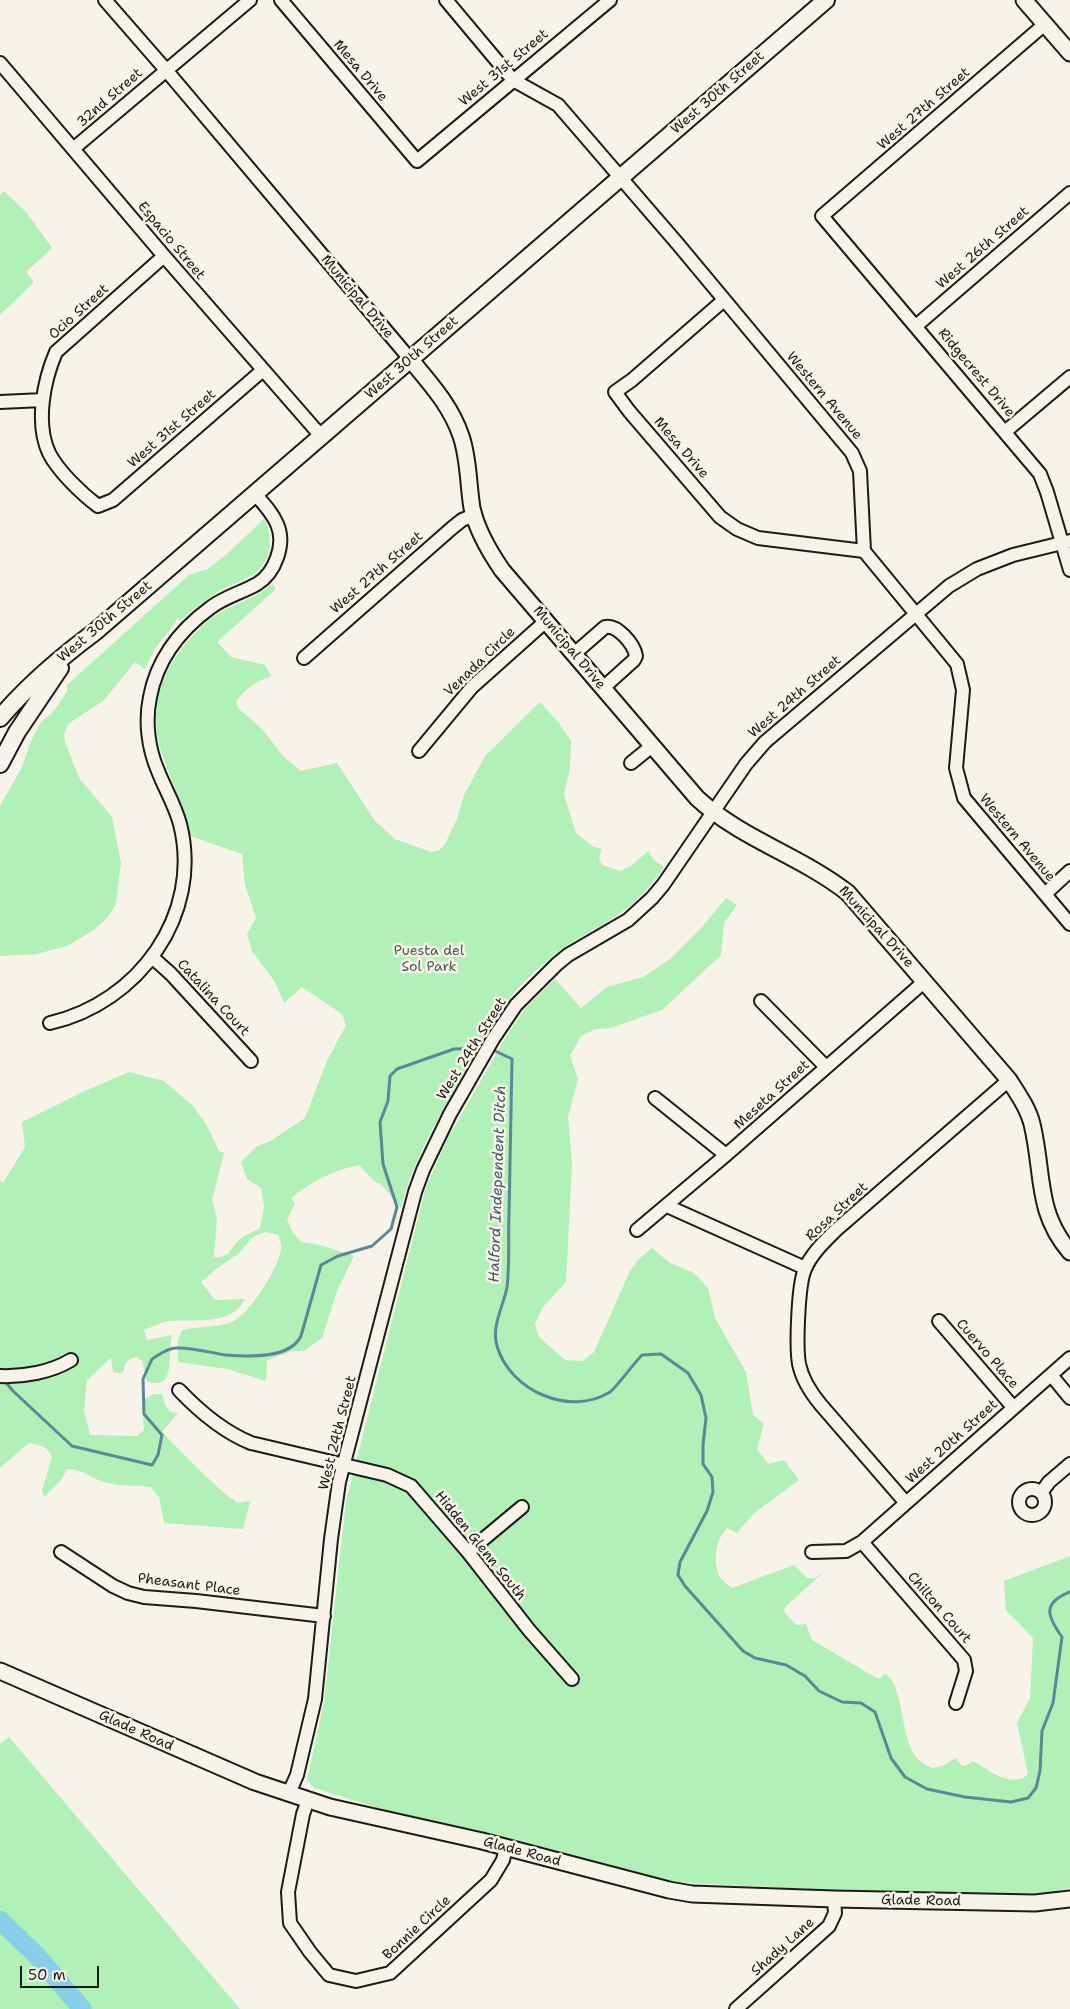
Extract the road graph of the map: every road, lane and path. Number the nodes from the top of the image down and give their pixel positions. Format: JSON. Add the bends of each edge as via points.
{"nodes":[{"id":1,"x":105,"y":0,"type":"edge"},
{"id":2,"x":250,"y":0,"type":"edge"},
{"id":3,"x":281,"y":0,"type":"edge"},
{"id":4,"x":446,"y":0,"type":"edge"},
{"id":5,"x":610,"y":0,"type":"edge"},
{"id":6,"x":826,"y":0,"type":"edge"},
{"id":7,"x":1024,"y":0,"type":"edge"},
{"id":8,"x":1045,"y":24,"type":"junction"},
{"id":9,"x":1070,"y":53,"type":"edge"},
{"id":10,"x":0,"y":63,"type":"edge"},
{"id":11,"x":166,"y":70,"type":"junction"},
{"id":12,"x":513,"y":80,"type":"junction"},
{"id":13,"x":73,"y":149,"type":"junction"},
{"id":14,"x":417,"y":161,"type":"joint"},
{"id":15,"x":621,"y":177,"type":"junction"},
{"id":16,"x":1070,"y":193,"type":"edge"},
{"id":17,"x":822,"y":216,"type":"joint"},
{"id":18,"x":164,"y":256,"type":"junction"},
{"id":19,"x":724,"y":300,"type":"junction"},
{"id":20,"x":916,"y":326,"type":"junction"},
{"id":21,"x":410,"y":359,"type":"junction"},
{"id":22,"x":263,"y":370,"type":"junction"},
{"id":23,"x":1070,"y":377,"type":"edge"},
{"id":24,"x":43,"y":400,"type":"junction"},
{"id":25,"x":0,"y":402,"type":"edge"},
{"id":26,"x":1006,"y":431,"type":"junction"},
{"id":27,"x":321,"y":436,"type":"junction"},
{"id":28,"x":254,"y":494,"type":"junction"},
{"id":29,"x":98,"y":506,"type":"joint"},
{"id":30,"x":474,"y":515,"type":"junction"},
{"id":31,"x":1066,"y":542,"type":"edge"},
{"id":32,"x":864,"y":551,"type":"junction"},
{"id":33,"x":1070,"y":570,"type":"edge"},
{"id":34,"x":916,"y":612,"type":"junction"},
{"id":35,"x":546,"y":621,"type":"junction"},
{"id":36,"x":96,"y":631,"type":"junction"},
{"id":37,"x":574,"y":654,"type":"junction"},
{"id":38,"x":304,"y":658,"type":"dead end"},
{"id":39,"x":603,"y":688,"type":"junction"},
{"id":40,"x":0,"y":718,"type":"edge"},
{"id":41,"x":652,"y":746,"type":"junction"},
{"id":42,"x":419,"y":750,"type":"dead end"},
{"id":43,"x":631,"y":763,"type":"dead end"},
{"id":44,"x":0,"y":764,"type":"edge"},
{"id":45,"x":713,"y":813,"type":"junction"},
{"id":46,"x":1070,"y":871,"type":"edge"},
{"id":47,"x":1044,"y":894,"type":"junction"},
{"id":48,"x":1070,"y":924,"type":"edge"},
{"id":49,"x":152,"y":957,"type":"junction"},
{"id":50,"x":925,"y":981,"type":"junction"},
{"id":51,"x":761,"y":1002,"type":"dead end"},
{"id":52,"x":50,"y":1024,"type":"dead end"},
{"id":53,"x":251,"y":1061,"type":"dead end"},
{"id":54,"x":826,"y":1067,"type":"junction"},
{"id":55,"x":1009,"y":1080,"type":"junction"},
{"id":56,"x":655,"y":1098,"type":"dead end"},
{"id":57,"x":726,"y":1155,"type":"junction"},
{"id":58,"x":666,"y":1206,"type":"junction"},
{"id":59,"x":637,"y":1230,"type":"dead end"},
{"id":60,"x":1070,"y":1252,"type":"edge"},
{"id":61,"x":805,"y":1268,"type":"junction"},
{"id":62,"x":939,"y":1321,"type":"dead end"},
{"id":63,"x":1070,"y":1358,"type":"edge"},
{"id":64,"x":71,"y":1360,"type":"dead end"},
{"id":65,"x":1050,"y":1375,"type":"junction"},
{"id":66,"x":0,"y":1376,"type":"edge"},
{"id":67,"x":179,"y":1390,"type":"dead end"},
{"id":68,"x":1070,"y":1398,"type":"edge"},
{"id":69,"x":1013,"y":1407,"type":"junction"},
{"id":70,"x":1070,"y":1464,"type":"edge"},
{"id":71,"x":343,"y":1465,"type":"junction"},
{"id":72,"x":1041,"y":1493,"type":"dead end"},
{"id":73,"x":906,"y":1503,"type":"junction"},
{"id":74,"x":522,"y":1507,"type":"dead end"},
{"id":75,"x":858,"y":1545,"type":"junction"},
{"id":76,"x":61,"y":1552,"type":"dead end"},
{"id":77,"x":468,"y":1552,"type":"junction"},
{"id":78,"x":812,"y":1552,"type":"dead end"},
{"id":79,"x":324,"y":1616,"type":"junction"},
{"id":80,"x":0,"y":1670,"type":"edge"},
{"id":81,"x":572,"y":1679,"type":"dead end"},
{"id":82,"x":956,"y":1702,"type":"dead end"},
{"id":83,"x":289,"y":1793,"type":"junction"},
{"id":84,"x":308,"y":1800,"type":"junction"},
{"id":85,"x":506,"y":1847,"type":"junction"},
{"id":86,"x":834,"y":1899,"type":"junction"},
{"id":87,"x":1070,"y":1899,"type":"edge"},
{"id":88,"x":736,"y":2009,"type":"edge"}],
"edges":[{"from":1,"to":11,"type":"street","name":"Municipal Drive"},
{"from":2,"to":11,"type":"street","name":"32nd Street"},
{"from":3,"to":14,"type":"street","name":"Mesa Drive"},
{"from":4,"to":12,"type":"street","name":"Western Avenue"},
{"from":5,"to":12,"type":"street","name":"West 31st Street"},
{"from":6,"to":15,"type":"main road","name":"West 30th Street"},
{"from":7,"to":8,"type":"street"},
{"from":8,"to":9,"type":"street"},
{"from":8,"to":17,"type":"street","name":"West 27th Street"},
{"from":10,"to":13,"type":"street","name":"Espacio Street"},
{"from":11,"to":13,"type":"street","name":"32nd Street"},
{"from":11,"to":21,"type":"street","name":"Municipal Drive"},
{"from":12,"to":14,"type":"street","name":"West 31st Street"},
{"from":12,"to":15,"type":"street","name":"Western Avenue","via":[[558,105]]},
{"from":13,"to":18,"type":"street","name":"Espacio Street"},
{"from":15,"to":19,"type":"street","name":"Western Avenue"},
{"from":15,"to":21,"type":"main road","name":"West 30th Street"},
{"from":16,"to":20,"type":"street","name":"West 26th Street"},
{"from":17,"to":20,"type":"street","name":"Ridgecrest Drive"},
{"from":18,"to":22,"type":"street","name":"Espacio Street"},
{"from":18,"to":24,"type":"street","name":"Ocio Street","via":[[56,352]]},
{"from":19,"to":32,"type":"street","name":"Western Avenue","via":[[852,453],[860,470]]},
{"from":19,"to":32,"type":"street","name":"Mesa Drive","via":[[615,392],[720,517],[738,529],[758,538]]},
{"from":20,"to":26,"type":"street","name":"Ridgecrest Drive"},
{"from":21,"to":27,"type":"main road","name":"West 30th Street"},
{"from":21,"to":30,"type":"street","name":"Municipal Drive","via":[[444,401],[461,436]]},
{"from":22,"to":27,"type":"street","name":"Espacio Street"},
{"from":22,"to":29,"type":"street","name":"West 31st Street","via":[[113,500]]},
{"from":23,"to":26,"type":"street"},
{"from":24,"to":25,"type":"street"},
{"from":24,"to":29,"type":"street","name":"Ocio Street","via":[[43,436],[49,453],[86,497]]},
{"from":26,"to":31,"type":"street","name":"Ridgecrest Drive","via":[[1040,474]]},
{"from":27,"to":28,"type":"main road","name":"West 30th Street"},
{"from":28,"to":36,"type":"main road","name":"West 30th Street"},
{"from":28,"to":49,"type":"street","via":[[269,510],[279,528],[275,562],[262,580],[219,601],[191,623],[166,654],[152,687],[149,735],[155,764],[180,824],[184,866],[178,904],[166,936]]},
{"from":30,"to":35,"type":"street","name":"Municipal Drive","via":[[495,559]]},
{"from":30,"to":38,"type":"street","name":"West 27th Street","via":[[452,528]]},
{"from":31,"to":33,"type":"street","name":"Ridgecrest Drive"},
{"from":31,"to":34,"type":"street","name":"West 24th Street","via":[[1013,555],[978,569],[949,586]]},
{"from":32,"to":34,"type":"street","name":"Western Avenue"},
{"from":34,"to":45,"type":"street","name":"West 24th Street","via":[[764,742]]},
{"from":34,"to":47,"type":"street","name":"Western Avenue","via":[[957,664],[963,690],[956,768],[964,798]]},
{"from":35,"to":37,"type":"street","name":"Municipal Drive"},
{"from":35,"to":42,"type":"street","name":"Venada Circle","via":[[472,687]]},
{"from":36,"to":40,"type":"main road","name":"West 30th Street","via":[[60,658]]},
{"from":36,"to":44,"type":"main road","via":[[58,670]]},
{"from":37,"to":39,"type":"street","name":"Municipal Drive"},
{"from":37,"to":39,"type":"street","via":[[609,626],[618,630],[633,647],[634,660]]},
{"from":39,"to":41,"type":"street","name":"Municipal Drive"},
{"from":41,"to":43,"type":"street"},
{"from":41,"to":45,"type":"street","name":"Municipal Drive"},
{"from":45,"to":50,"type":"street","name":"Municipal Drive","via":[[836,883],[863,908]]},
{"from":45,"to":71,"type":"street","name":"West 24th Street","via":[[652,898],[619,926],[568,955],[530,989],[506,1019],[450,1114],[415,1192]]},
{"from":46,"to":47,"type":"street"},
{"from":47,"to":48,"type":"street","name":"Western Avenue"},
{"from":49,"to":52,"type":"street","via":[[109,999],[78,1015]]},
{"from":49,"to":53,"type":"street","name":"Catalina Court"},
{"from":50,"to":54,"type":"street","name":"Meseta Street"},
{"from":50,"to":55,"type":"street","name":"Municipal Drive"},
{"from":51,"to":54,"type":"street"},
{"from":54,"to":57,"type":"street","name":"Meseta Street"},
{"from":55,"to":60,"type":"street","name":"Municipal Drive","via":[[1032,1122],[1043,1202],[1052,1226]]},
{"from":55,"to":61,"type":"street","name":"Rosa Street","via":[[836,1230]]},
{"from":56,"to":57,"type":"street"},
{"from":57,"to":58,"type":"street","name":"Meseta Street"},
{"from":58,"to":59,"type":"street","name":"Meseta Street"},
{"from":58,"to":61,"type":"street"},
{"from":61,"to":73,"type":"street","name":"Rosa Street","via":[[800,1302],[799,1350],[804,1379],[820,1405]]},
{"from":62,"to":69,"type":"street","name":"Cuervo Place"},
{"from":63,"to":65,"type":"street","name":"West 20th Street"},
{"from":64,"to":66,"type":"street","via":[[52,1369]]},
{"from":65,"to":68,"type":"street"},
{"from":65,"to":69,"type":"street","name":"West 20th Street"},
{"from":67,"to":71,"type":"street","name":"Hidden Glenn South","via":[[239,1438]]},
{"from":69,"to":73,"type":"street","name":"West 20th Street"},
{"from":70,"to":72,"type":"street"},
{"from":71,"to":77,"type":"street","name":"Hidden Glenn South","via":[[387,1475],[411,1486]]},
{"from":71,"to":79,"type":"street","name":"West 24th Street","via":[[331,1539]]},
{"from":73,"to":75,"type":"street","name":"West 20th Street"},
{"from":74,"to":77,"type":"street"},
{"from":75,"to":78,"type":"street","via":[[833,1553]]},
{"from":75,"to":82,"type":"street","name":"Chilton Court","via":[[964,1660],[966,1671]]},
{"from":76,"to":79,"type":"street","name":"Pheasant Place","via":[[113,1586],[144,1597]]},
{"from":77,"to":81,"type":"street","name":"Hidden Glenn South"},
{"from":79,"to":83,"type":"street","name":"West 24th Street","via":[[315,1699]]},
{"from":80,"to":83,"type":"street","name":"Glade Road"},
{"from":83,"to":84,"type":"street","name":"Glade Road"},
{"from":84,"to":85,"type":"street","name":"Glade Road"},
{"from":84,"to":85,"type":"street","name":"Bonnie Circle","via":[[288,1892],[290,1923],[329,1975],[356,1981],[390,1973],[491,1880],[503,1860]]},
{"from":85,"to":86,"type":"street","name":"Glade Road","via":[[692,1894]]},
{"from":86,"to":87,"type":"street","name":"Glade Road","via":[[1035,1903]]},
{"from":86,"to":88,"type":"street","name":"Shady Lane","via":[[835,1913],[829,1926]]}]}
